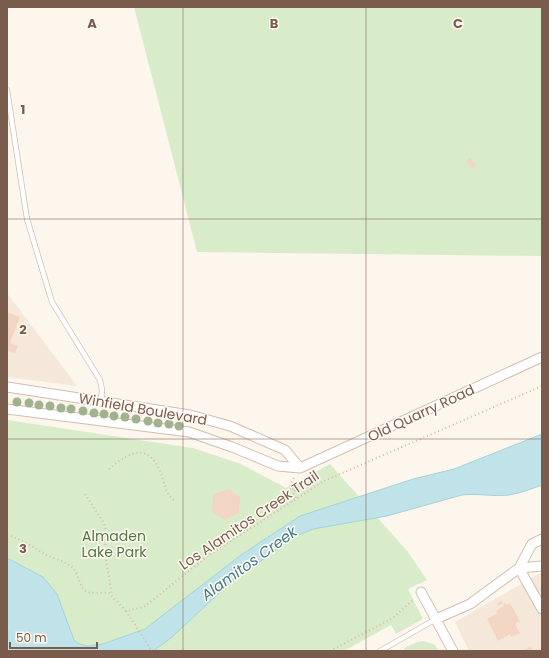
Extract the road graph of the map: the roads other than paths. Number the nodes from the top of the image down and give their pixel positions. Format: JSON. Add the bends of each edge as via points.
{"nodes":[{"id":1,"x":7,"y":90,"type":"edge"},
{"id":2,"x":542,"y":357,"type":"edge"},
{"id":3,"x":7,"y":387,"type":"edge"},
{"id":4,"x":101,"y":402,"type":"junction"},
{"id":5,"x":7,"y":408,"type":"edge"},
{"id":6,"x":300,"y":468,"type":"junction"},
{"id":7,"x":542,"y":539,"type":"edge"},
{"id":8,"x":542,"y":566,"type":"edge"},
{"id":9,"x":519,"y":568,"type":"junction"},
{"id":10,"x":421,"y":592,"type":"road end"},
{"id":11,"x":542,"y":609,"type":"edge"},
{"id":12,"x":436,"y":619,"type":"junction"},
{"id":13,"x":380,"y":651,"type":"edge"},
{"id":14,"x":453,"y":651,"type":"edge"}],
"edges":[{"from":1,"to":4,"type":"lane","via":[[27,219],[52,302],[100,380]]},
{"from":2,"to":6,"type":"street","name":"Old Quarry Road"},
{"from":3,"to":4,"type":"street","name":"Winfield Boulevard"},
{"from":4,"to":6,"type":"street","name":"Winfield Boulevard","via":[[190,415],[230,426],[285,450]]},
{"from":5,"to":6,"type":"street","name":"Winfield Boulevard","via":[[189,432],[278,466]]},
{"from":7,"to":9,"type":"street","via":[[532,544]]},
{"from":8,"to":9,"type":"street"},
{"from":9,"to":11,"type":"street"},
{"from":9,"to":12,"type":"street","via":[[470,604]]},
{"from":10,"to":12,"type":"street"},
{"from":12,"to":13,"type":"lane"},
{"from":12,"to":14,"type":"street"}]}
